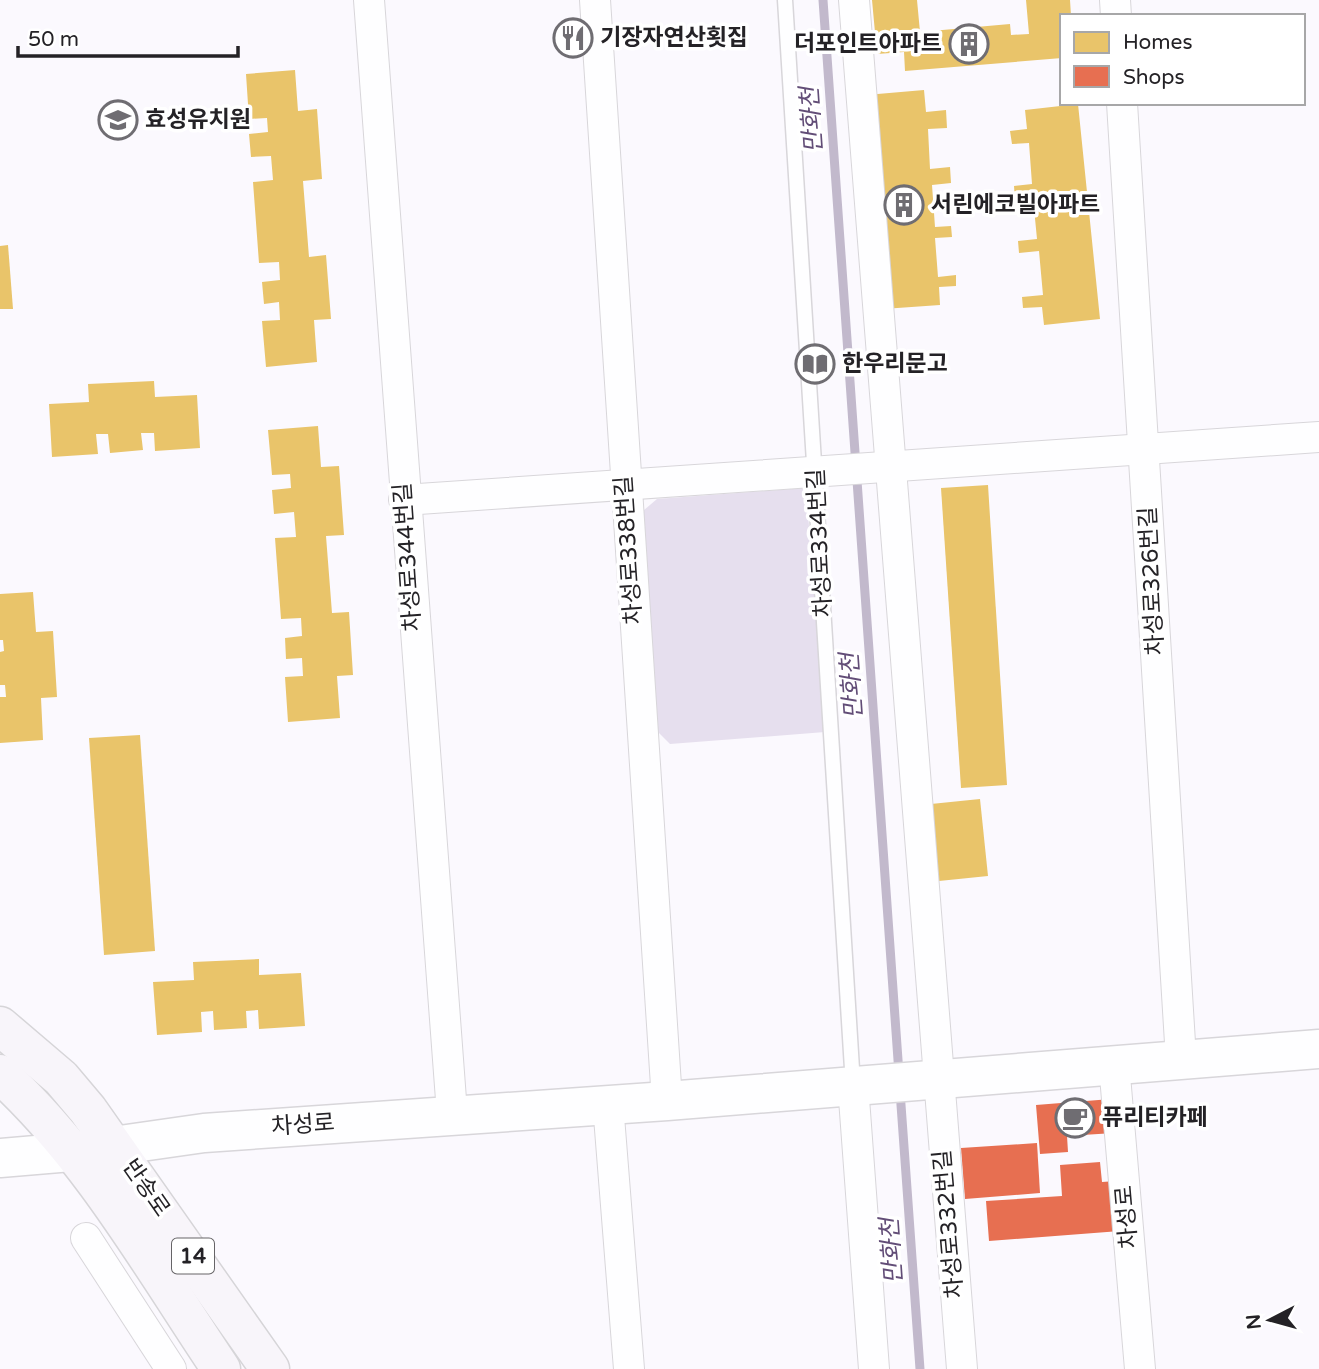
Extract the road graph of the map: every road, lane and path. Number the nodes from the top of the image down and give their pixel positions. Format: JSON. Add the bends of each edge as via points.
{"nodes":[{"id":1,"x":369,"y":0,"type":"edge"},
{"id":2,"x":596,"y":0,"type":"edge"},
{"id":3,"x":785,"y":0,"type":"edge"},
{"id":4,"x":854,"y":0,"type":"edge"},
{"id":5,"x":1122,"y":105,"type":"edge"},
{"id":6,"x":1319,"y":437,"type":"edge"},
{"id":7,"x":1144,"y":449,"type":"junction"},
{"id":8,"x":880,"y":467,"type":"junction"},
{"id":9,"x":822,"y":471,"type":"junction"},
{"id":10,"x":625,"y":485,"type":"junction"},
{"id":11,"x":404,"y":500,"type":"junction"},
{"id":12,"x":0,"y":1026,"type":"edge"},
{"id":13,"x":1319,"y":1049,"type":"edge"},
{"id":14,"x":1181,"y":1059,"type":"junction"},
{"id":15,"x":1114,"y":1064,"type":"junction"},
{"id":16,"x":0,"y":1074,"type":"edge"},
{"id":17,"x":929,"y":1080,"type":"junction"},
{"id":18,"x":858,"y":1085,"type":"junction"},
{"id":19,"x":667,"y":1101,"type":"junction"},
{"id":20,"x":608,"y":1104,"type":"junction"},
{"id":21,"x":452,"y":1114,"type":"junction"},
{"id":22,"x":115,"y":1144,"type":"junction"},
{"id":23,"x":71,"y":1152,"type":"junction"},
{"id":24,"x":0,"y":1158,"type":"edge"},
{"id":25,"x":86,"y":1238,"type":"dead end"},
{"id":26,"x":171,"y":1369,"type":"edge"},
{"id":27,"x":221,"y":1369,"type":"edge"},
{"id":28,"x":270,"y":1369,"type":"edge"},
{"id":29,"x":629,"y":1369,"type":"edge"},
{"id":30,"x":874,"y":1369,"type":"edge"},
{"id":31,"x":962,"y":1369,"type":"edge"},
{"id":32,"x":1140,"y":1369,"type":"edge"}],
"edges":[{"from":1,"to":11,"type":"street","name":"차성로344번길"},
{"from":2,"to":10,"type":"street","name":"차성로338번길"},
{"from":3,"to":9,"type":"lane","name":"차성로334번길"},
{"from":4,"to":8,"type":"street","name":"차성로332번길"},
{"from":5,"to":7,"type":"street","name":"차성로326번길"},
{"from":6,"to":7,"type":"street"},
{"from":7,"to":8,"type":"street"},
{"from":7,"to":14,"type":"street","name":"차성로326번길"},
{"from":8,"to":9,"type":"street"},
{"from":8,"to":17,"type":"street","name":"차성로332번길"},
{"from":9,"to":10,"type":"street"},
{"from":9,"to":18,"type":"lane","name":"차성로334번길"},
{"from":10,"to":11,"type":"street"},
{"from":10,"to":19,"type":"street","name":"차성로338번길"},
{"from":11,"to":21,"type":"street","name":"차성로344번길"},
{"from":12,"to":22,"type":"main road","name":"반송로","number":"14","via":[[61,1079]]},
{"from":13,"to":14,"type":"main road"},
{"from":14,"to":15,"type":"main road"},
{"from":15,"to":17,"type":"main road"},
{"from":15,"to":32,"type":"street","name":"차성로"},
{"from":16,"to":23,"type":"main road","name":"반송로","number":"14"},
{"from":17,"to":18,"type":"main road","name":"차성로"},
{"from":17,"to":31,"type":"street","name":"차성로332번길"},
{"from":18,"to":19,"type":"main road","name":"차성로"},
{"from":18,"to":30,"type":"street"},
{"from":19,"to":20,"type":"main road","name":"차성로"},
{"from":20,"to":21,"type":"main road","name":"차성로"},
{"from":20,"to":29,"type":"street"},
{"from":21,"to":22,"type":"main road","name":"차성로"},
{"from":22,"to":23,"type":"main road","name":"차성로"},
{"from":22,"to":28,"type":"main road","name":"반송로","number":"14"},
{"from":23,"to":24,"type":"main road","name":"차성로"},
{"from":23,"to":27,"type":"main road","name":"반송로","number":"14"},
{"from":25,"to":26,"type":"street"}]}
